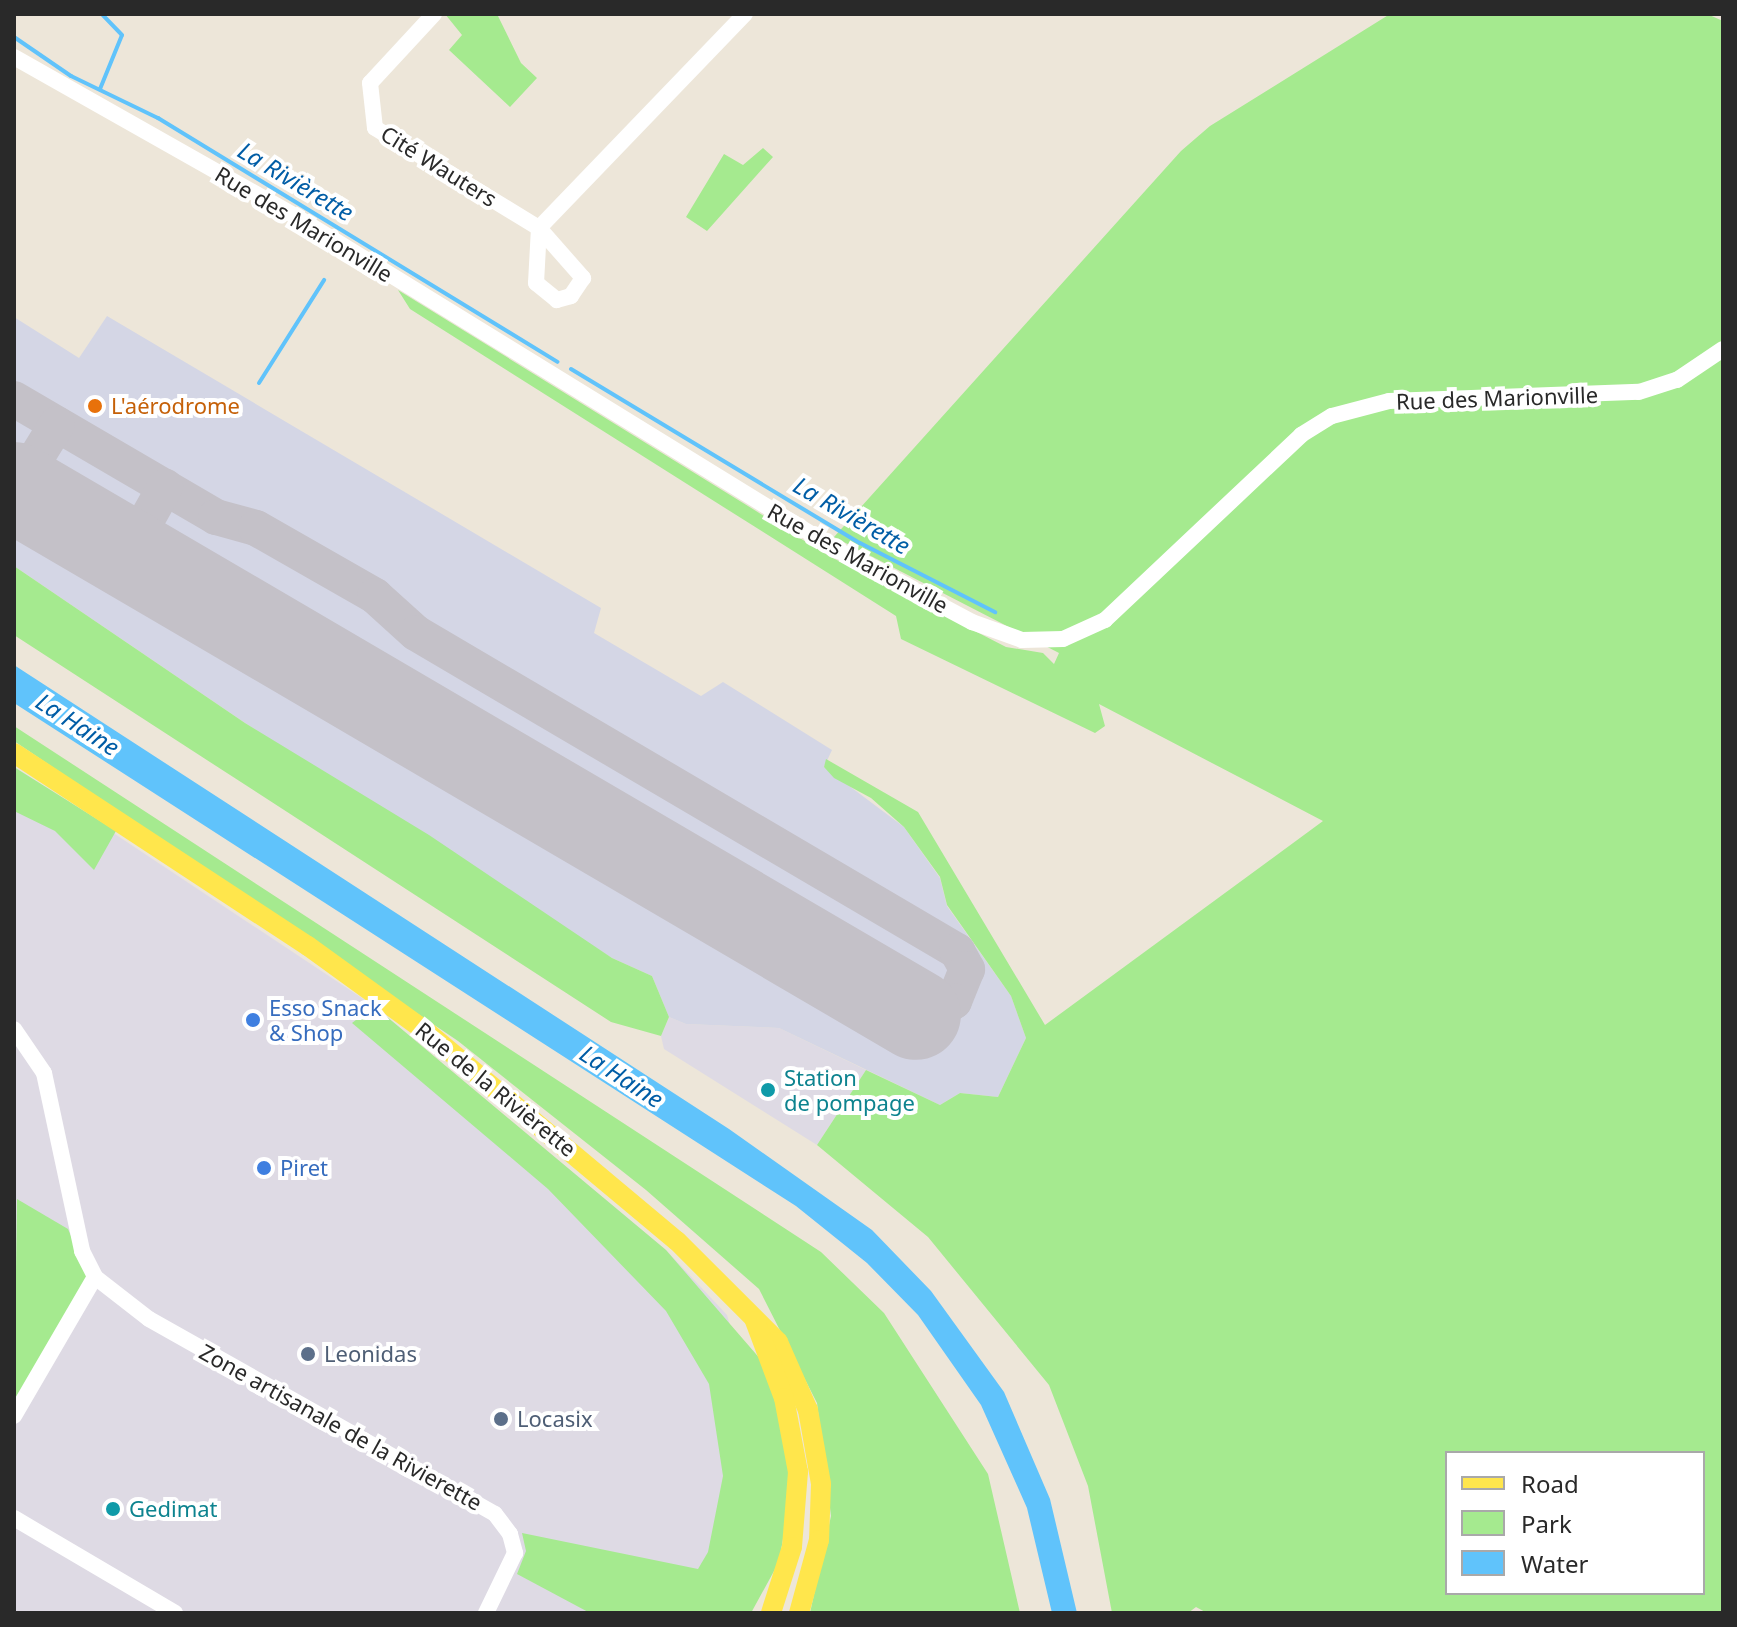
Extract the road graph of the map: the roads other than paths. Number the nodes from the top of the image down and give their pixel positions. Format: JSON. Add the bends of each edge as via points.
{"nodes":[{"id":1,"x":434,"y":14,"type":"edge"},
{"id":2,"x":745,"y":14,"type":"edge"},
{"id":3,"x":14,"y":57,"type":"edge"},
{"id":4,"x":1723,"y":349,"type":"edge"},
{"id":5,"x":14,"y":753,"type":"edge"},
{"id":6,"x":14,"y":1029,"type":"edge"},
{"id":7,"x":95,"y":1277,"type":"junction"},
{"id":8,"x":755,"y":1321,"type":"junction"},
{"id":9,"x":14,"y":1416,"type":"edge"},
{"id":10,"x":14,"y":1518,"type":"edge"},
{"id":11,"x":175,"y":1613,"type":"edge"},
{"id":12,"x":486,"y":1613,"type":"edge"},
{"id":13,"x":771,"y":1613,"type":"edge"},
{"id":14,"x":799,"y":1613,"type":"edge"}],
"edges":[{"from":1,"to":2,"type":"street","name":"Cité Wauters","via":[[370,83],[375,128],[539,228]]},
{"from":3,"to":4,"type":"street","name":"Rue des Marionville","via":[[300,219],[839,551],[972,622],[1022,640],[1063,639],[1097,625],[1301,435],[1341,413],[1389,401],[1639,392],[1677,380]]},
{"from":5,"to":8,"type":"main road","name":"Rue de la Rivièrette","via":[[341,968],[428,1033],[677,1241]]},
{"from":6,"to":7,"type":"street","name":"Zone artisanale de la Rivierette","via":[[44,1073],[82,1251]]},
{"from":7,"to":9,"type":"street"},
{"from":7,"to":12,"type":"street","name":"Zone artisanale de la Rivierette","via":[[149,1319],[495,1514],[510,1534],[515,1553]]},
{"from":8,"to":13,"type":"main road","via":[[784,1398],[798,1472],[792,1547]]},
{"from":8,"to":14,"type":"main road","name":"Rue de la Rivièrette","via":[[778,1342],[790,1363],[819,1459],[819,1540]]},
{"from":10,"to":11,"type":"street"}]}
